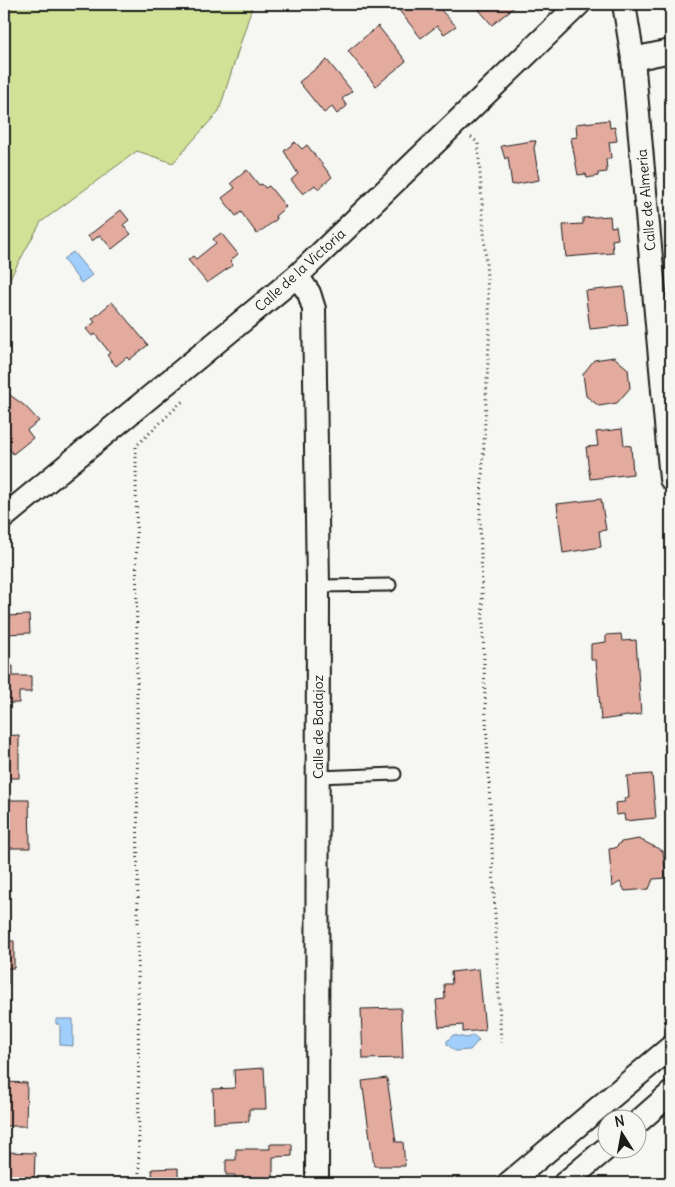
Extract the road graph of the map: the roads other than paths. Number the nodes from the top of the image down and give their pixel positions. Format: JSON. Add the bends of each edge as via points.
{"nodes":[{"id":1,"x":579,"y":4,"type":"edge"},
{"id":2,"x":624,"y":4,"type":"edge"},
{"id":3,"x":671,"y":51,"type":"edge"},
{"id":4,"x":634,"y":59,"type":"junction"},
{"id":5,"x":297,"y":276,"type":"junction"},
{"id":6,"x":669,"y":430,"type":"edge"},
{"id":7,"x":671,"y":479,"type":"edge"},
{"id":8,"x":4,"y":517,"type":"edge"},
{"id":9,"x":390,"y":585,"type":"dead end"},
{"id":10,"x":318,"y":586,"type":"junction"},
{"id":11,"x":396,"y":774,"type":"dead end"},
{"id":12,"x":318,"y":777,"type":"junction"},
{"id":13,"x":671,"y":1047,"type":"edge"},
{"id":14,"x":671,"y":1093,"type":"edge"},
{"id":15,"x":648,"y":1113,"type":"edge"},
{"id":16,"x":598,"y":1155,"type":"edge"},
{"id":17,"x":526,"y":1176,"type":"edge"},
{"id":18,"x":317,"y":1183,"type":"edge"},
{"id":19,"x":509,"y":1183,"type":"edge"},
{"id":20,"x":565,"y":1183,"type":"edge"}],
"edges":[{"from":1,"to":5,"type":"street","name":"Calle de la Victoria"},
{"from":2,"to":4,"type":"street","name":"Calle de Almería"},
{"from":3,"to":4,"type":"street"},
{"from":4,"to":6,"type":"street","name":"Calle de Almería"},
{"from":5,"to":8,"type":"street","name":"Calle de la Victoria"},
{"from":5,"to":10,"type":"street","name":"Calle de Badajoz","via":[[309,293],[314,309]]},
{"from":6,"to":7,"type":"street","name":"Calle de Almería"},
{"from":9,"to":10,"type":"lane"},
{"from":10,"to":12,"type":"street","name":"Calle de Badajoz"},
{"from":11,"to":12,"type":"lane"},
{"from":12,"to":18,"type":"street","name":"Calle de Badajoz"},
{"from":13,"to":17,"type":"street"},
{"from":14,"to":15,"type":"street"},
{"from":16,"to":20,"type":"street"},
{"from":17,"to":19,"type":"street"}]}
